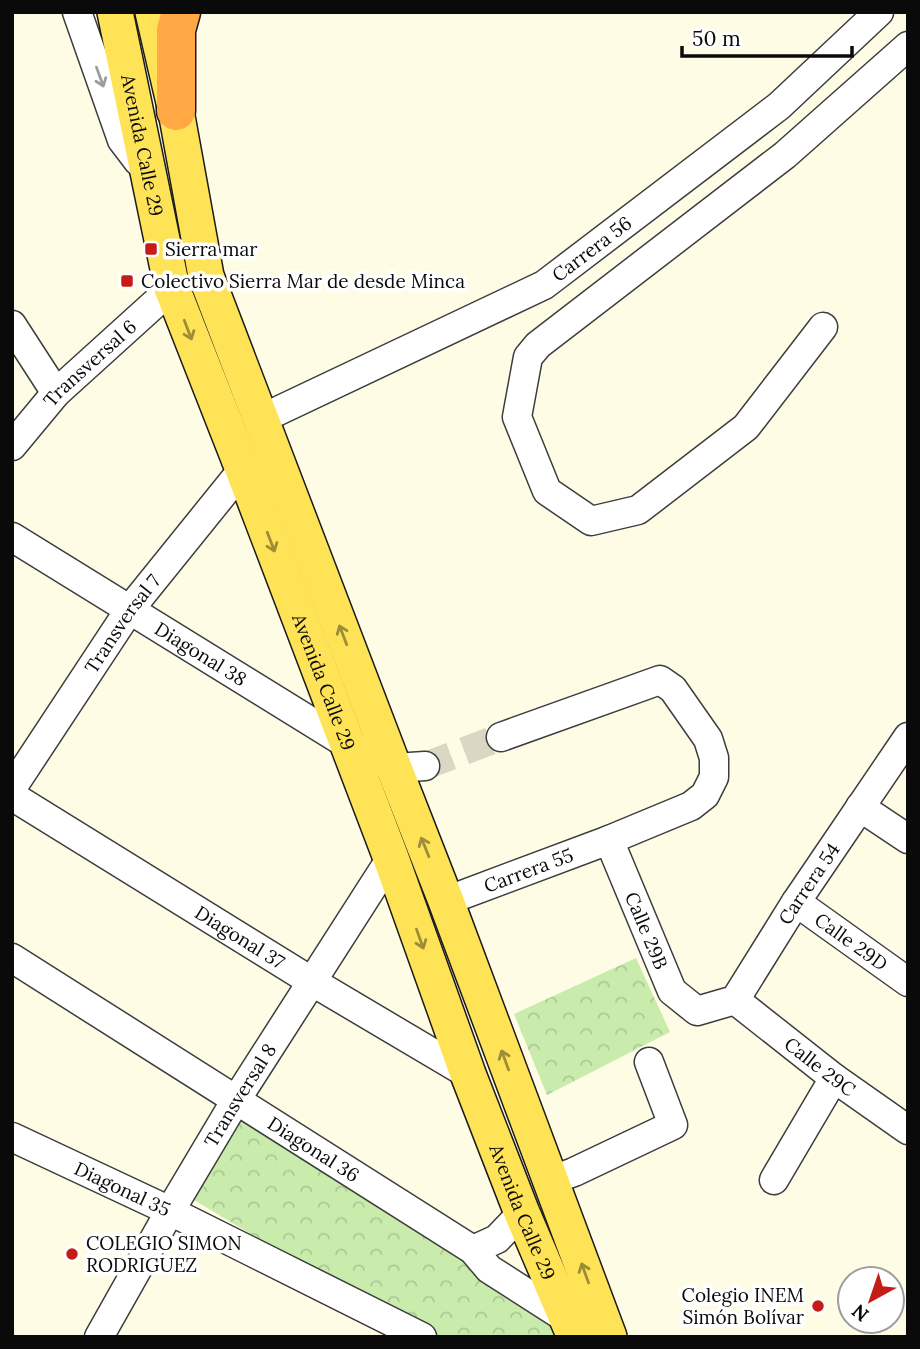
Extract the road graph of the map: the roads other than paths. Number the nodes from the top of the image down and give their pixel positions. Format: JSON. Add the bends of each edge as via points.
{"nodes":[{"id":1,"x":77,"y":12,"type":"edge"},
{"id":2,"x":115,"y":12,"type":"edge"},
{"id":3,"x":153,"y":12,"type":"edge"},
{"id":4,"x":181,"y":12,"type":"edge"},
{"id":5,"x":879,"y":12,"type":"edge"},
{"id":6,"x":908,"y":46,"type":"edge"},
{"id":7,"x":176,"y":111,"type":"junction"},
{"id":8,"x":147,"y":169,"type":"junction"},
{"id":9,"x":172,"y":288,"type":"junction"},
{"id":10,"x":12,"y":325,"type":"edge"},
{"id":11,"x":823,"y":327,"type":"dead end"},
{"id":12,"x":56,"y":394,"type":"junction"},
{"id":13,"x":261,"y":419,"type":"junction"},
{"id":14,"x":12,"y":446,"type":"edge"},
{"id":15,"x":243,"y":469,"type":"junction"},
{"id":16,"x":12,"y":537,"type":"edge"},
{"id":17,"x":130,"y":609,"type":"junction"},
{"id":18,"x":501,"y":737,"type":"tunnel mouth"},
{"id":19,"x":908,"y":737,"type":"edge"},
{"id":20,"x":347,"y":744,"type":"junction"},
{"id":21,"x":409,"y":767,"type":"junction"},
{"id":22,"x":12,"y":788,"type":"edge"},
{"id":23,"x":12,"y":796,"type":"edge"},
{"id":24,"x":860,"y":807,"type":"junction"},
{"id":25,"x":908,"y":839,"type":"edge"},
{"id":26,"x":609,"y":840,"type":"junction"},
{"id":27,"x":391,"y":858,"type":"junction"},
{"id":28,"x":446,"y":901,"type":"junction"},
{"id":29,"x":796,"y":902,"type":"junction"},
{"id":30,"x":12,"y":958,"type":"edge"},
{"id":31,"x":311,"y":981,"type":"junction"},
{"id":32,"x":908,"y":982,"type":"edge"},
{"id":33,"x":735,"y":1000,"type":"junction"},
{"id":34,"x":649,"y":1062,"type":"dead end"},
{"id":35,"x":468,"y":1074,"type":"junction"},
{"id":36,"x":834,"y":1078,"type":"junction"},
{"id":37,"x":236,"y":1100,"type":"junction"},
{"id":38,"x":908,"y":1130,"type":"edge"},
{"id":39,"x":12,"y":1137,"type":"edge"},
{"id":40,"x":550,"y":1181,"type":"junction"},
{"id":41,"x":774,"y":1181,"type":"dead end"},
{"id":42,"x":170,"y":1211,"type":"junction"},
{"id":43,"x":522,"y":1213,"type":"junction"},
{"id":44,"x":473,"y":1250,"type":"junction"},
{"id":45,"x":588,"y":1327,"type":"edge"},
{"id":46,"x":99,"y":1337,"type":"edge"},
{"id":47,"x":422,"y":1337,"type":"edge"}],
"edges":[{"from":1,"to":8,"type":"street","one_way":true,"via":[[122,140]]},
{"from":2,"to":8,"type":"main road","name":"Avenida Calle 29"},
{"from":3,"to":7,"type":"main road","name":"Avenida Calle 29"},
{"from":4,"to":7,"type":"highway","via":[[176,30]]},
{"from":5,"to":13,"type":"street","name":"Carrera 56","via":[[779,106],[544,285]]},
{"from":6,"to":11,"type":"street","via":[[785,155],[528,357],[517,417],[547,491],[591,521],[638,510],[746,427]]},
{"from":7,"to":13,"type":"main road","name":"Avenida Calle 29","via":[[206,276]]},
{"from":8,"to":9,"type":"main road","name":"Avenida Calle 29"},
{"from":9,"to":12,"type":"street","name":"Transversal 6"},
{"from":9,"to":15,"type":"main road","name":"Avenida Calle 29","one_way":true},
{"from":10,"to":12,"type":"street"},
{"from":12,"to":14,"type":"street","name":"Transversal 6"},
{"from":21,"to":13,"type":"main road","name":"Avenida Calle 29","one_way":true},
{"from":15,"to":17,"type":"street","name":"Transversal 7"},
{"from":15,"to":20,"type":"main road","name":"Avenida Calle 29","one_way":true},
{"from":16,"to":17,"type":"street","name":"Diagonal 38"},
{"from":17,"to":20,"type":"street","name":"Diagonal 38"},
{"from":17,"to":22,"type":"street","name":"Transversal 7"},
{"from":18,"to":26,"type":"street","name":"Carrera 55","via":[[660,680],[673,689],[708,739],[713,777],[705,794],[691,806]]},
{"from":19,"to":24,"type":"street","name":"Carrera 54"},
{"from":20,"to":21,"type":"street","name":"Diagonal 38"},
{"from":20,"to":27,"type":"main road","name":"Avenida Calle 29"},
{"from":28,"to":21,"type":"main road","name":"Avenida Calle 29","one_way":true},
{"from":23,"to":31,"type":"street","name":"Diagonal 37"},
{"from":24,"to":25,"type":"street"},
{"from":24,"to":29,"type":"street","name":"Carrera 54"},
{"from":26,"to":28,"type":"street","name":"Carrera 55"},
{"from":26,"to":33,"type":"street","name":"Calle 29B","via":[[672,991],[697,1011]]},
{"from":27,"to":31,"type":"street","name":"Transversal 8"},
{"from":27,"to":35,"type":"main road","name":"Avenida Calle 29","one_way":true},
{"from":40,"to":28,"type":"main road","name":"Avenida Calle 29","one_way":true},
{"from":29,"to":32,"type":"street","name":"Calle 29D"},
{"from":29,"to":33,"type":"street","name":"Carrera 54"},
{"from":30,"to":37,"type":"street","name":"Diagonal 36"},
{"from":31,"to":35,"type":"street","name":"Diagonal 37"},
{"from":31,"to":37,"type":"street","name":"Transversal 8"},
{"from":33,"to":36,"type":"street","name":"Calle 29C"},
{"from":34,"to":40,"type":"street","via":[[673,1125]]},
{"from":35,"to":43,"type":"main road","name":"Avenida Calle 29"},
{"from":36,"to":38,"type":"street","name":"Calle 29C"},
{"from":36,"to":41,"type":"street"},
{"from":37,"to":42,"type":"street","name":"Transversal 8"},
{"from":37,"to":44,"type":"street","name":"Diagonal 36"},
{"from":39,"to":42,"type":"street","name":"Diagonal 35"},
{"from":45,"to":40,"type":"main road","name":"Avenida Calle 29","one_way":true},
{"from":42,"to":46,"type":"street","name":"Transversal 8"},
{"from":42,"to":47,"type":"street","name":"Diagonal 35"},
{"from":43,"to":44,"type":"street","via":[[498,1239]]},
{"from":43,"to":45,"type":"main road","name":"Avenida Calle 29"},
{"from":44,"to":45,"type":"street","name":"Diagonal 36","via":[[489,1269]]}]}
